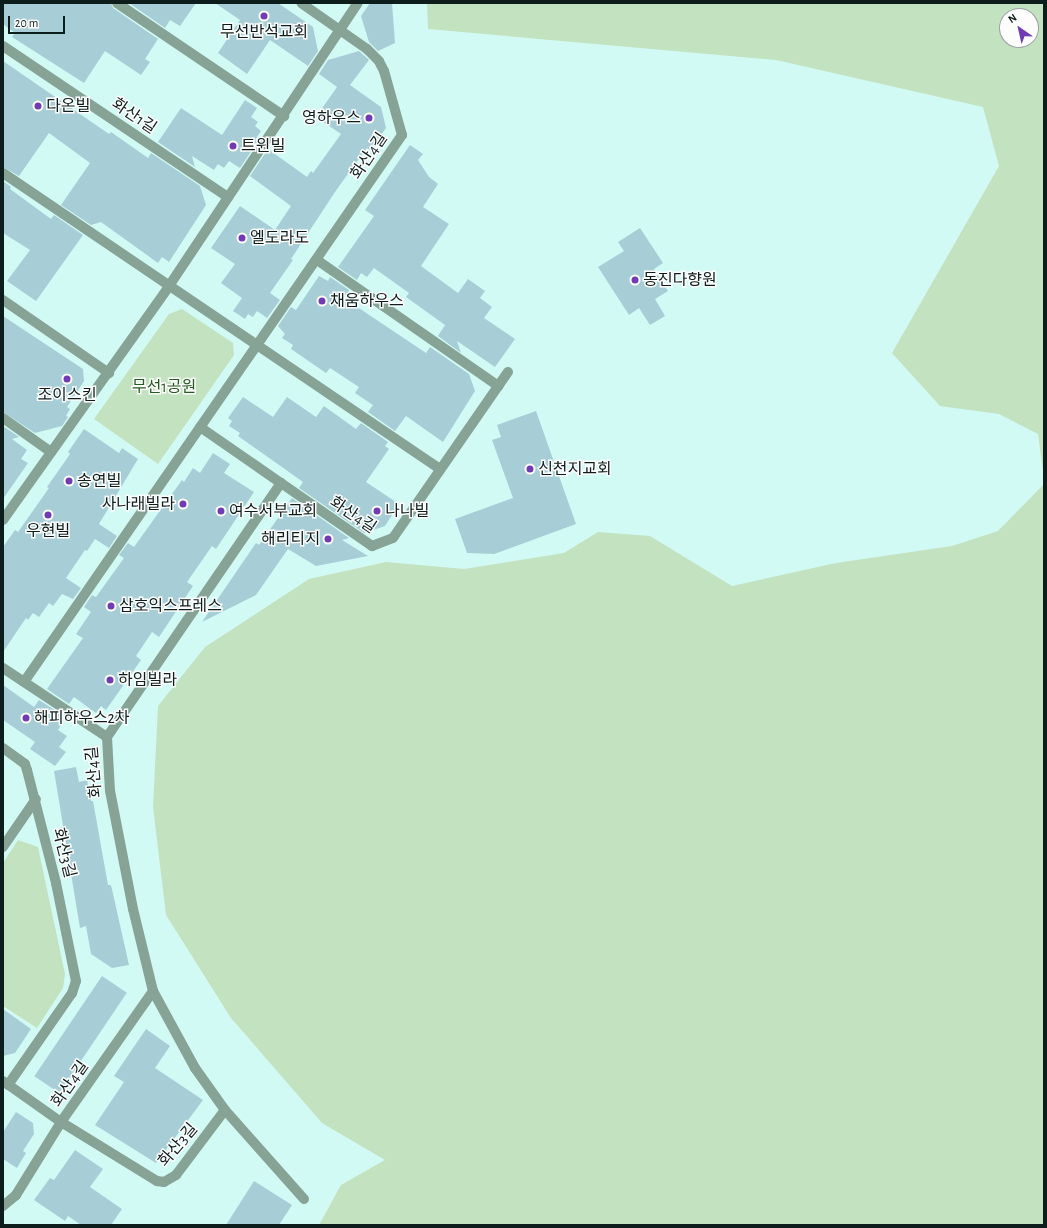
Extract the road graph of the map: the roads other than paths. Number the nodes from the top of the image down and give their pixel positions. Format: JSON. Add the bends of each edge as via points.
{"nodes":[{"id":1,"x":117,"y":3,"type":"edge"},
{"id":2,"x":301,"y":3,"type":"edge"},
{"id":3,"x":358,"y":3,"type":"edge"},
{"id":4,"x":341,"y":30,"type":"junction"},
{"id":5,"x":3,"y":46,"type":"edge"},
{"id":6,"x":284,"y":116,"type":"junction"},
{"id":7,"x":3,"y":173,"type":"edge"},
{"id":8,"x":228,"y":197,"type":"junction"},
{"id":9,"x":317,"y":260,"type":"junction"},
{"id":10,"x":169,"y":286,"type":"junction"},
{"id":11,"x":3,"y":300,"type":"edge"},
{"id":12,"x":257,"y":346,"type":"junction"},
{"id":13,"x":508,"y":372,"type":"dead end"},
{"id":14,"x":109,"y":373,"type":"junction"},
{"id":15,"x":498,"y":386,"type":"junction"},
{"id":16,"x":3,"y":418,"type":"edge"},
{"id":17,"x":200,"y":427,"type":"junction"},
{"id":18,"x":51,"y":452,"type":"junction"},
{"id":19,"x":440,"y":469,"type":"junction"},
{"id":20,"x":281,"y":483,"type":"junction"},
{"id":21,"x":3,"y":520,"type":"edge"},
{"id":22,"x":3,"y":668,"type":"edge"},
{"id":23,"x":24,"y":682,"type":"junction"},
{"id":24,"x":106,"y":737,"type":"junction"},
{"id":25,"x":3,"y":748,"type":"edge"},
{"id":26,"x":36,"y":799,"type":"junction"},
{"id":27,"x":3,"y":847,"type":"edge"},
{"id":28,"x":153,"y":991,"type":"junction"},
{"id":29,"x":5,"y":1083,"type":"edge"},
{"id":30,"x":225,"y":1110,"type":"junction"},
{"id":31,"x":61,"y":1122,"type":"junction"},
{"id":32,"x":304,"y":1199,"type":"dead end"},
{"id":33,"x":3,"y":1206,"type":"edge"}],
"edges":[{"from":1,"to":6,"type":"street"},
{"from":2,"to":4,"type":"street"},
{"from":3,"to":4,"type":"street"},
{"from":4,"to":6,"type":"street"},
{"from":4,"to":9,"type":"street","name":"화산4길","via":[[379,61],[402,135]]},
{"from":5,"to":8,"type":"street","name":"화산1길"},
{"from":6,"to":8,"type":"street"},
{"from":7,"to":10,"type":"street"},
{"from":8,"to":10,"type":"street"},
{"from":9,"to":12,"type":"street","name":"화산4길"},
{"from":9,"to":15,"type":"street"},
{"from":10,"to":12,"type":"street"},
{"from":10,"to":14,"type":"street"},
{"from":11,"to":14,"type":"street"},
{"from":12,"to":17,"type":"street","name":"화산4길"},
{"from":12,"to":19,"type":"street"},
{"from":13,"to":15,"type":"street","name":"화산4길"},
{"from":14,"to":18,"type":"street"},
{"from":15,"to":19,"type":"street","name":"화산4길"},
{"from":16,"to":18,"type":"street"},
{"from":17,"to":20,"type":"street"},
{"from":17,"to":23,"type":"street","name":"화산4길"},
{"from":18,"to":21,"type":"street"},
{"from":19,"to":20,"type":"street","name":"화산4길","via":[[393,538],[372,546]]},
{"from":20,"to":24,"type":"street","name":"화산4길"},
{"from":22,"to":23,"type":"street"},
{"from":23,"to":24,"type":"street"},
{"from":24,"to":28,"type":"street","name":"화산4길","via":[[110,791],[132,909]]},
{"from":25,"to":26,"type":"street","name":"화산3길","via":[[25,764]]},
{"from":26,"to":27,"type":"street"},
{"from":26,"to":29,"type":"street","name":"화산3길","via":[[76,981],[72,993]]},
{"from":28,"to":30,"type":"street","via":[[195,1068]]},
{"from":28,"to":31,"type":"street","name":"화산4길"},
{"from":29,"to":31,"type":"street","name":"화산3길"},
{"from":30,"to":31,"type":"street","name":"화산3길","via":[[176,1175],[164,1182],[151,1179]]},
{"from":30,"to":32,"type":"street"},
{"from":31,"to":33,"type":"street","name":"화산4길","via":[[16,1195]]}]}
